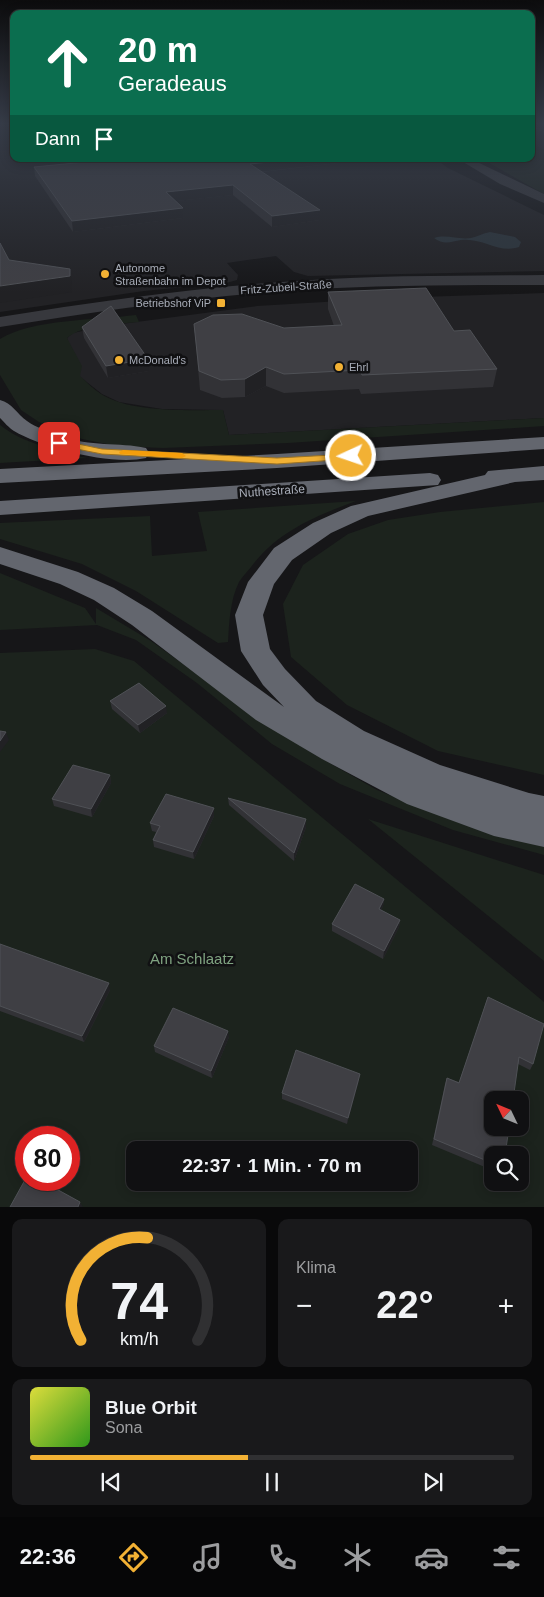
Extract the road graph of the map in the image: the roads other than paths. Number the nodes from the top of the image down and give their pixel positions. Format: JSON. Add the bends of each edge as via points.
{"nodes":[{"id":1,"x":503,"y":180,"type":"edge"},
{"id":2,"x":544,"y":199,"type":"edge"},
{"id":3,"x":544,"y":280,"type":"edge"},
{"id":4,"x":0,"y":322,"type":"edge"},
{"id":5,"x":0,"y":406,"type":"edge"},
{"id":6,"x":544,"y":442,"type":"edge"},
{"id":7,"x":277,"y":461,"type":"junction"},
{"id":8,"x":544,"y":473,"type":"edge"},
{"id":9,"x":514,"y":475,"type":"junction"},
{"id":10,"x":0,"y":476,"type":"edge"},
{"id":11,"x":0,"y":508,"type":"edge"},
{"id":12,"x":0,"y":555,"type":"edge"},
{"id":13,"x":544,"y":811,"type":"edge"},
{"id":14,"x":544,"y":832,"type":"edge"}],
"edges":[{"from":1,"to":2,"type":"street"},
{"from":3,"to":4,"type":"street","name":"Fritz-Zubeil-Straße","via":[[266,287],[149,299]]},
{"from":5,"to":7,"type":"highway","via":[[20,426],[59,443],[102,451]]},
{"from":6,"to":7,"type":"highway"},
{"from":7,"to":10,"type":"highway"},
{"from":8,"to":9,"type":"highway","name":"Nuthestraße"},
{"from":9,"to":11,"type":"highway","name":"Nuthestraße"},
{"from":9,"to":13,"type":"highway","via":[[360,511],[322,528],[283,554],[261,582],[249,615],[256,651],[274,677],[305,709],[352,740],[429,775]]},
{"from":12,"to":14,"type":"highway","via":[[69,578],[104,594],[142,618],[267,712],[342,755],[419,794],[494,821]]}]}
